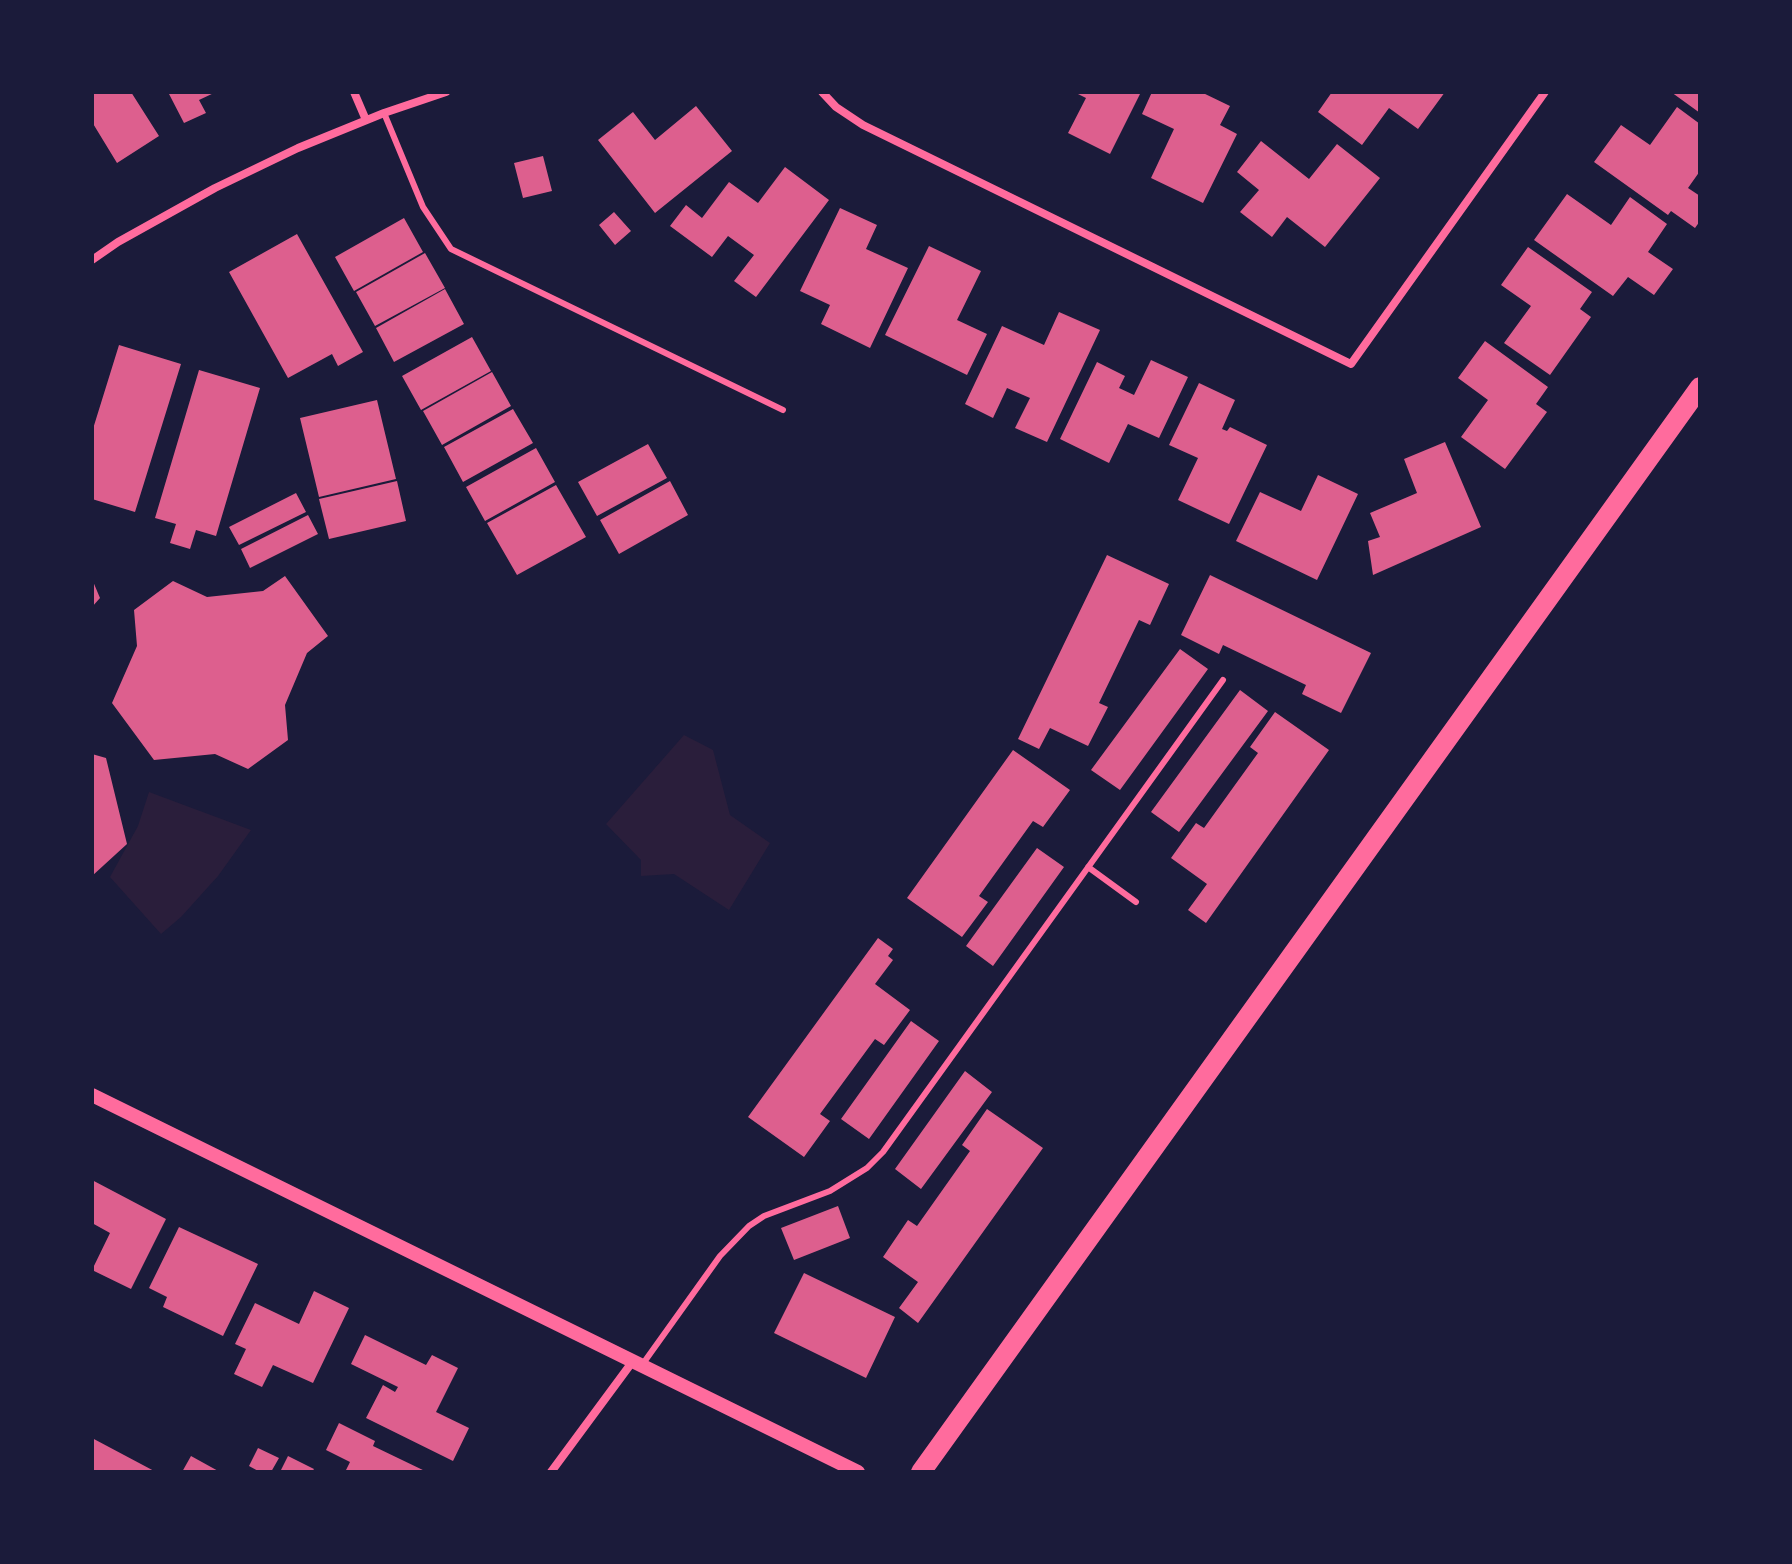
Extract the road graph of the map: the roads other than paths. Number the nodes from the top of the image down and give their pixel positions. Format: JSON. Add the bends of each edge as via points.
{"nodes":[{"id":1,"x":354,"y":92,"type":"edge"},
{"id":2,"x":446,"y":92,"type":"edge"},
{"id":3,"x":822,"y":92,"type":"edge"},
{"id":4,"x":1545,"y":92,"type":"edge"},
{"id":5,"x":384,"y":113,"type":"junction"},
{"id":6,"x":366,"y":120,"type":"junction"},
{"id":7,"x":92,"y":260,"type":"edge"},
{"id":8,"x":1700,"y":387,"type":"edge"},
{"id":9,"x":783,"y":410,"type":"dead end"},
{"id":10,"x":1223,"y":680,"type":"dead end"},
{"id":11,"x":1088,"y":867,"type":"junction"},
{"id":12,"x":1136,"y":902,"type":"dead end"},
{"id":13,"x":92,"y":1095,"type":"edge"},
{"id":14,"x":638,"y":1363,"type":"junction"},
{"id":15,"x":551,"y":1472,"type":"edge"},
{"id":16,"x":858,"y":1472,"type":"edge"},
{"id":17,"x":921,"y":1472,"type":"edge"}],
"edges":[{"from":1,"to":6,"type":"street"},
{"from":2,"to":5,"type":"street"},
{"from":3,"to":4,"type":"street","via":[[863,125],[1351,364]]},
{"from":5,"to":6,"type":"street"},
{"from":5,"to":9,"type":"lane","via":[[423,207],[451,249]]},
{"from":6,"to":7,"type":"street","via":[[215,188]]},
{"from":8,"to":17,"type":"main road"},
{"from":10,"to":11,"type":"lane"},
{"from":11,"to":12,"type":"lane"},
{"from":11,"to":14,"type":"lane","via":[[883,1152],[830,1191],[749,1226]]},
{"from":13,"to":14,"type":"street"},
{"from":14,"to":15,"type":"street"},
{"from":14,"to":16,"type":"street"}]}
